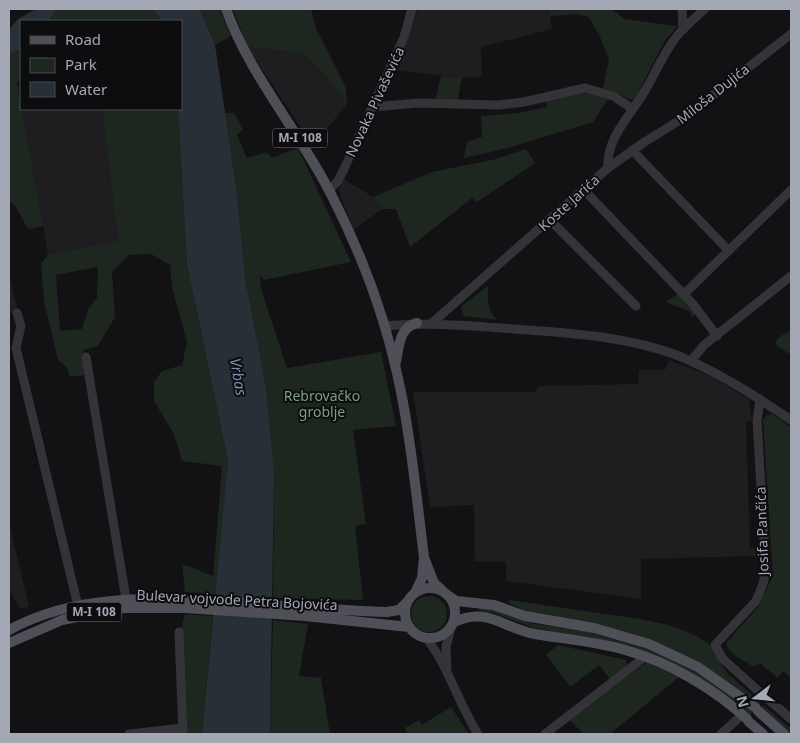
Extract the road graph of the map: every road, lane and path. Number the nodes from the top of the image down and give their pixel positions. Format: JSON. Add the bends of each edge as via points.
{"nodes":[{"id":1,"x":226,"y":9,"type":"edge"},
{"id":2,"x":412,"y":9,"type":"edge"},
{"id":3,"x":682,"y":9,"type":"edge"},
{"id":4,"x":705,"y":9,"type":"edge"},
{"id":5,"x":683,"y":30,"type":"junction"},
{"id":6,"x":791,"y":34,"type":"edge"},
{"id":7,"x":373,"y":106,"type":"junction"},
{"id":8,"x":633,"y":109,"type":"junction"},
{"id":9,"x":632,"y":150,"type":"junction"},
{"id":10,"x":608,"y":168,"type":"junction"},
{"id":11,"x":583,"y":189,"type":"junction"},
{"id":12,"x":328,"y":190,"type":"junction"},
{"id":13,"x":791,"y":190,"type":"edge"},
{"id":14,"x":550,"y":220,"type":"junction"},
{"id":15,"x":729,"y":251,"type":"junction"},
{"id":16,"x":790,"y":279,"type":"edge"},
{"id":17,"x":684,"y":294,"type":"junction"},
{"id":18,"x":454,"y":304,"type":"junction"},
{"id":19,"x":636,"y":306,"type":"dead end"},
{"id":20,"x":17,"y":313,"type":"dead end"},
{"id":21,"x":417,"y":323,"type":"junction"},
{"id":22,"x":432,"y":323,"type":"junction"},
{"id":23,"x":460,"y":325,"type":"junction"},
{"id":24,"x":384,"y":326,"type":"junction"},
{"id":25,"x":717,"y":336,"type":"junction"},
{"id":26,"x":86,"y":357,"type":"dead end"},
{"id":27,"x":691,"y":361,"type":"junction"},
{"id":28,"x":395,"y":366,"type":"junction"},
{"id":29,"x":760,"y":399,"type":"junction"},
{"id":30,"x":791,"y":420,"type":"edge"},
{"id":31,"x":424,"y":557,"type":"junction"},
{"id":32,"x":415,"y":593,"type":"junction"},
{"id":33,"x":446,"y":594,"type":"junction"},
{"id":34,"x":126,"y":599,"type":"junction"},
{"id":35,"x":407,"y":602,"type":"junction"},
{"id":36,"x":186,"y":604,"type":"junction"},
{"id":37,"x":78,"y":606,"type":"junction"},
{"id":38,"x":306,"y":611,"type":"junction"},
{"id":39,"x":452,"y":625,"type":"junction"},
{"id":40,"x":409,"y":627,"type":"junction"},
{"id":41,"x":9,"y":630,"type":"edge"},
{"id":42,"x":179,"y":632,"type":"dead end"},
{"id":43,"x":426,"y":638,"type":"junction"},
{"id":44,"x":9,"y":643,"type":"edge"},
{"id":45,"x":646,"y":656,"type":"junction"},
{"id":46,"x":449,"y":675,"type":"junction"},
{"id":47,"x":790,"y":714,"type":"edge"},
{"id":48,"x":746,"y":719,"type":"junction"},
{"id":49,"x":183,"y":731,"type":"edge"},
{"id":50,"x":129,"y":734,"type":"edge"},
{"id":51,"x":478,"y":734,"type":"edge"},
{"id":52,"x":546,"y":734,"type":"edge"},
{"id":53,"x":721,"y":734,"type":"edge"},
{"id":54,"x":763,"y":734,"type":"edge"},
{"id":55,"x":784,"y":734,"type":"edge"}],
"edges":[{"from":1,"to":12,"type":"main road","number":"M-I 108","via":[[241,46],[305,147]]},
{"from":2,"to":7,"type":"street","name":"Novaka Pivaševića","via":[[404,37]]},
{"from":3,"to":5,"type":"street"},
{"from":4,"to":5,"type":"street","name":"Koste Jarića"},
{"from":5,"to":8,"type":"street","name":"Koste Jarića","via":[[669,47]]},
{"from":6,"to":9,"type":"street","name":"Miloša Dujića","via":[[688,116]]},
{"from":7,"to":8,"type":"street","via":[[424,103],[498,105],[585,88],[613,96]]},
{"from":7,"to":12,"type":"street","name":"Novaka Pivaševića","via":[[341,175]]},
{"from":8,"to":10,"type":"street","name":"Koste Jarića","via":[[614,138],[607,158]]},
{"from":9,"to":10,"type":"street","name":"Miloša Dujića"},
{"from":9,"to":15,"type":"street"},
{"from":10,"to":11,"type":"street","name":"Koste Jarića"},
{"from":11,"to":14,"type":"street","name":"Koste Jarića"},
{"from":11,"to":17,"type":"street"},
{"from":12,"to":24,"type":"main road","number":"M-I 108","via":[[358,256]]},
{"from":13,"to":15,"type":"street"},
{"from":14,"to":18,"type":"street","name":"Koste Jarića"},
{"from":14,"to":19,"type":"street"},
{"from":15,"to":17,"type":"street"},
{"from":16,"to":25,"type":"street"},
{"from":17,"to":25,"type":"street"},
{"from":18,"to":22,"type":"street","name":"Koste Jarića"},
{"from":18,"to":23,"type":"street","via":[[453,315]]},
{"from":20,"to":37,"type":"street","via":[[21,326],[16,348]]},
{"from":21,"to":22,"type":"street"},
{"from":21,"to":24,"type":"street"},
{"from":21,"to":28,"type":"main road","via":[[406,328],[401,336]]},
{"from":22,"to":23,"type":"street"},
{"from":23,"to":27,"type":"street","via":[[618,340]]},
{"from":24,"to":28,"type":"main road","number":"M-I 108"},
{"from":25,"to":27,"type":"street","via":[[704,345]]},
{"from":26,"to":34,"type":"street","name":"Bulevar vojvode Petra Bojovića"},
{"from":27,"to":29,"type":"street"},
{"from":28,"to":31,"type":"main road","number":"M-I 108"},
{"from":29,"to":30,"type":"street"},
{"from":29,"to":47,"type":"street","name":"Josifa Pančića","via":[[757,421],[766,570],[751,608],[715,645],[722,659],[766,698]]},
{"from":31,"to":32,"type":"main road","number":"M-I 108","via":[[422,578]]},
{"from":31,"to":33,"type":"main road","number":"M-I 108","via":[[434,583]]},
{"from":32,"to":33,"type":"main road","via":[[428,588]]},
{"from":32,"to":35,"type":"main road","number":"M-I 108"},
{"from":33,"to":39,"type":"main road","number":"M-I 108","via":[[455,608]]},
{"from":33,"to":55,"type":"main road","via":[[456,601],[494,605],[525,616],[594,628],[649,644],[698,667]]},
{"from":34,"to":36,"type":"main road","name":"Bulevar vojvode Petra Bojovića","number":"M-I 108"},
{"from":34,"to":37,"type":"main road","name":"Bulevar vojvode Petra Bojovića","number":"M-I 108"},
{"from":35,"to":38,"type":"main road","name":"Bulevar vojvode Petra Bojovića","number":"M-I 108","via":[[398,610],[387,612]]},
{"from":35,"to":40,"type":"main road","via":[[405,615]]},
{"from":36,"to":38,"type":"main road","name":"Bulevar vojvode Petra Bojovića","number":"M-I 108"},
{"from":36,"to":44,"type":"main road","name":"Bulevar vojvode Petra Bojovića","number":"M-I 108","via":[[92,613],[57,622]]},
{"from":37,"to":41,"type":"main road","name":"Bulevar vojvode Petra Bojovića","number":"M-I 108","via":[[31,619]]},
{"from":38,"to":40,"type":"main road","name":"Bulevar vojvode Petra Bojovića","number":"M-I 108"},
{"from":39,"to":43,"type":"main road","via":[[440,637]]},
{"from":39,"to":45,"type":"main road","via":[[476,615],[530,632]]},
{"from":39,"to":46,"type":"street","via":[[446,647]]},
{"from":40,"to":43,"type":"main road","number":"M-I 108","via":[[418,636]]},
{"from":42,"to":49,"type":"street"},
{"from":43,"to":46,"type":"street"},
{"from":45,"to":48,"type":"main road","via":[[694,681]]},
{"from":45,"to":52,"type":"street"},
{"from":46,"to":51,"type":"street"},
{"from":48,"to":53,"type":"street"},
{"from":48,"to":54,"type":"main road"},
{"from":49,"to":50,"type":"street"}]}
